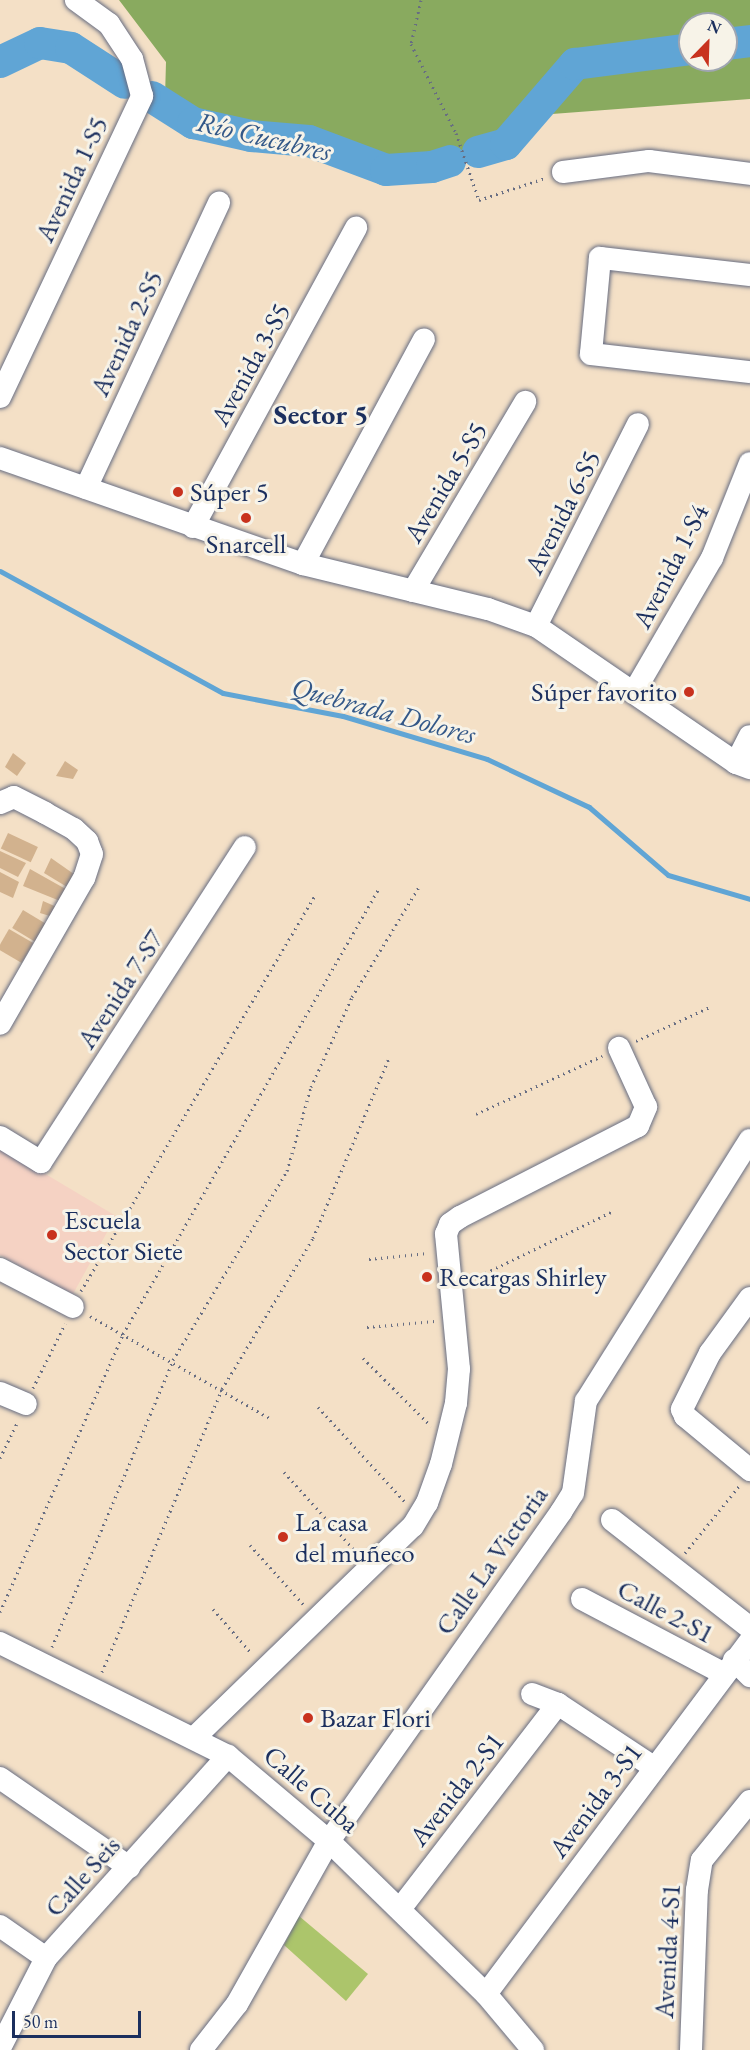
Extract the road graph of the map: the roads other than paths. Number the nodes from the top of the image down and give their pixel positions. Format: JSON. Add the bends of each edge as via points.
{"nodes":[{"id":1,"x":76,"y":0,"type":"edge"},
{"id":2,"x":563,"y":172,"type":"road end"},
{"id":3,"x":750,"y":174,"type":"edge"},
{"id":4,"x":219,"y":203,"type":"dead end"},
{"id":5,"x":356,"y":228,"type":"dead end"},
{"id":6,"x":750,"y":275,"type":"edge"},
{"id":7,"x":424,"y":339,"type":"dead end"},
{"id":8,"x":750,"y":372,"type":"edge"},
{"id":9,"x":0,"y":397,"type":"edge"},
{"id":10,"x":525,"y":402,"type":"dead end"},
{"id":11,"x":638,"y":424,"type":"dead end"},
{"id":12,"x":0,"y":458,"type":"edge"},
{"id":13,"x":750,"y":463,"type":"edge"},
{"id":14,"x":86,"y":488,"type":"junction"},
{"id":15,"x":193,"y":527,"type":"junction"},
{"id":16,"x":303,"y":564,"type":"junction"},
{"id":17,"x":414,"y":591,"type":"junction"},
{"id":18,"x":536,"y":626,"type":"junction"},
{"id":19,"x":634,"y":692,"type":"junction"},
{"id":20,"x":750,"y":736,"type":"edge"},
{"id":21,"x":743,"y":766,"type":"edge"},
{"id":22,"x":7,"y":800,"type":"edge"},
{"id":23,"x":245,"y":847,"type":"dead end"},
{"id":24,"x":8,"y":993,"type":"edge"},
{"id":25,"x":0,"y":1024,"type":"edge"},
{"id":26,"x":619,"y":1048,"type":"road end"},
{"id":27,"x":0,"y":1137,"type":"edge"},
{"id":28,"x":750,"y":1140,"type":"edge"},
{"id":29,"x":0,"y":1269,"type":"edge"},
{"id":30,"x":750,"y":1298,"type":"edge"},
{"id":31,"x":73,"y":1307,"type":"road end"},
{"id":32,"x":0,"y":1393,"type":"edge"},
{"id":33,"x":26,"y":1404,"type":"road end"},
{"id":34,"x":747,"y":1475,"type":"edge"},
{"id":35,"x":612,"y":1520,"type":"dead end"},
{"id":36,"x":582,"y":1599,"type":"dead end"},
{"id":37,"x":750,"y":1628,"type":"edge"},
{"id":38,"x":750,"y":1641,"type":"edge"},
{"id":39,"x":0,"y":1643,"type":"edge"},
{"id":40,"x":736,"y":1670,"type":"edge"},
{"id":41,"x":531,"y":1694,"type":"dead end"},
{"id":42,"x":558,"y":1704,"type":"junction"},
{"id":43,"x":195,"y":1737,"type":"junction"},
{"id":44,"x":228,"y":1756,"type":"junction"},
{"id":45,"x":655,"y":1768,"type":"junction"},
{"id":46,"x":0,"y":1778,"type":"edge"},
{"id":47,"x":750,"y":1801,"type":"edge"},
{"id":48,"x":329,"y":1841,"type":"junction"},
{"id":49,"x":129,"y":1867,"type":"junction"},
{"id":50,"x":400,"y":1909,"type":"junction"},
{"id":51,"x":0,"y":1926,"type":"edge"},
{"id":52,"x":46,"y":1958,"type":"junction"},
{"id":53,"x":486,"y":1994,"type":"junction"},
{"id":54,"x":0,"y":2048,"type":"edge"},
{"id":55,"x":201,"y":2050,"type":"edge"},
{"id":56,"x":533,"y":2050,"type":"edge"},
{"id":57,"x":691,"y":2050,"type":"edge"}],
"edges":[{"from":1,"to":9,"type":"street","name":"Avenida 1-S5","via":[[109,24],[132,59],[142,96]]},
{"from":2,"to":3,"type":"street","via":[[649,161]]},
{"from":4,"to":14,"type":"street","name":"Avenida 2-S5"},
{"from":5,"to":15,"type":"street","name":"Avenida 3-S5"},
{"from":6,"to":8,"type":"street","via":[[600,258],[591,354]]},
{"from":7,"to":16,"type":"street"},
{"from":10,"to":17,"type":"street","name":"Avenida 5-S5"},
{"from":11,"to":18,"type":"street","name":"Avenida 6-S5"},
{"from":12,"to":14,"type":"street"},
{"from":13,"to":19,"type":"street","name":"Avenida 1-S4","via":[[712,558]]},
{"from":14,"to":15,"type":"street"},
{"from":15,"to":16,"type":"street"},
{"from":16,"to":17,"type":"street"},
{"from":17,"to":18,"type":"street","via":[[488,609]]},
{"from":18,"to":19,"type":"street"},
{"from":19,"to":21,"type":"street"},
{"from":20,"to":21,"type":"street"},
{"from":22,"to":24,"type":"street","via":[[74,829],[87,841],[92,854],[84,878]]},
{"from":23,"to":27,"type":"street","name":"Avenida 7-S7","via":[[41,1162]]},
{"from":24,"to":25,"type":"street"},
{"from":26,"to":43,"type":"street","via":[[646,1107],[638,1126],[450,1224],[446,1234],[459,1369],[447,1443],[419,1517]]},
{"from":28,"to":48,"type":"street","name":"Calle La Victoria","via":[[586,1401],[573,1493]]},
{"from":29,"to":31,"type":"street"},
{"from":30,"to":34,"type":"street","via":[[710,1353],[682,1409]]},
{"from":32,"to":33,"type":"street"},
{"from":35,"to":37,"type":"street"},
{"from":36,"to":40,"type":"street","name":"Calle 2-S1"},
{"from":38,"to":40,"type":"street","name":"Avenida 3-S1"},
{"from":39,"to":43,"type":"street","name":"Calle Cuba"},
{"from":40,"to":45,"type":"street","name":"Avenida 3-S1"},
{"from":41,"to":42,"type":"street"},
{"from":42,"to":45,"type":"street"},
{"from":42,"to":50,"type":"street","name":"Avenida 2-S1"},
{"from":43,"to":44,"type":"street","name":"Calle Cuba"},
{"from":44,"to":48,"type":"street","name":"Calle Cuba"},
{"from":44,"to":49,"type":"street","name":"Calle Seis"},
{"from":45,"to":53,"type":"street","name":"Avenida 3-S1"},
{"from":46,"to":49,"type":"street"},
{"from":47,"to":57,"type":"street","name":"Avenida 4-S1","via":[[702,1860],[697,1890]]},
{"from":48,"to":50,"type":"street","name":"Calle Cuba"},
{"from":48,"to":55,"type":"street","name":"Calle La Victoria","via":[[237,2004]]},
{"from":49,"to":52,"type":"street","name":"Calle Seis"},
{"from":50,"to":53,"type":"street","name":"Calle Cuba"},
{"from":51,"to":52,"type":"street"},
{"from":52,"to":54,"type":"street","name":"Calle Seis"},
{"from":53,"to":56,"type":"street","name":"Calle Cuba"}]}
